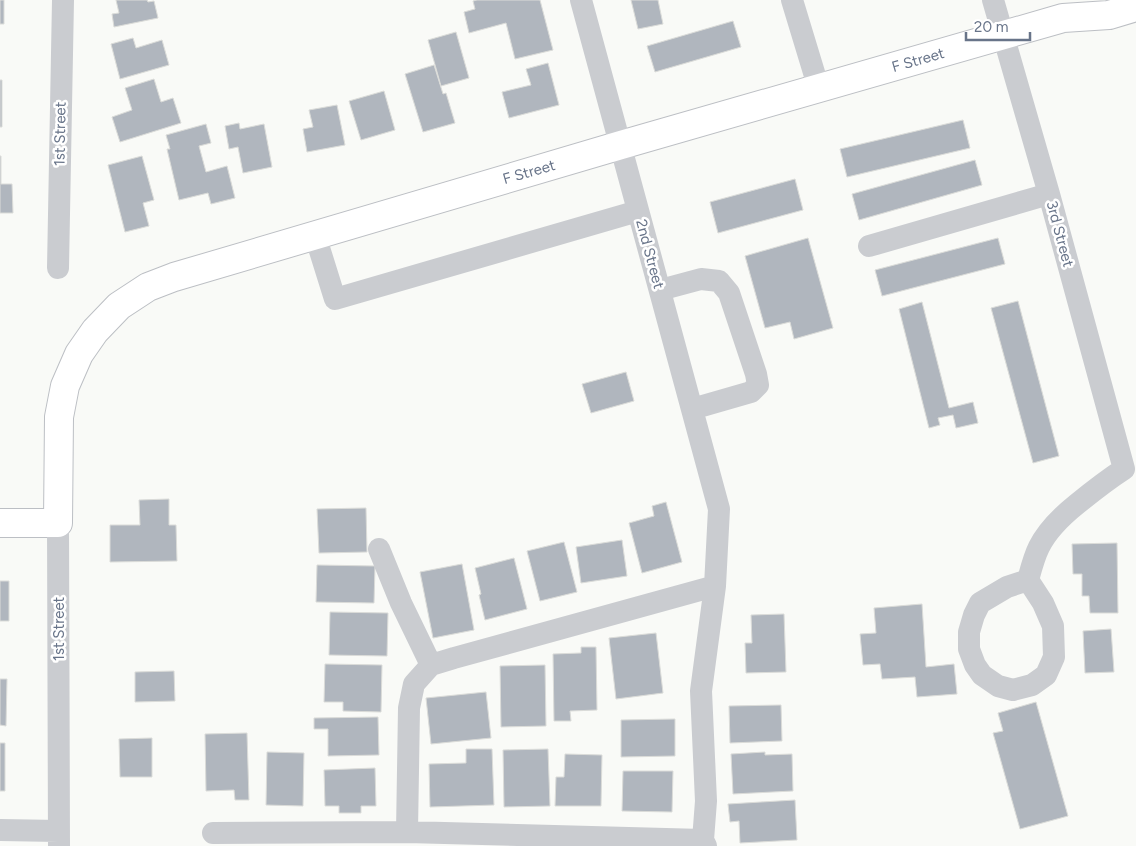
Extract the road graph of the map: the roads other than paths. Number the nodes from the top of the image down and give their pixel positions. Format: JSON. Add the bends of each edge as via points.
{"nodes":[{"id":1,"x":63,"y":0,"type":"edge"},
{"id":2,"x":581,"y":0,"type":"edge"},
{"id":3,"x":792,"y":0,"type":"edge"},
{"id":4,"x":992,"y":0,"type":"edge"},
{"id":5,"x":1093,"y":0,"type":"edge"},
{"id":6,"x":1136,"y":6,"type":"edge"},
{"id":7,"x":1063,"y":18,"type":"junction"},
{"id":8,"x":1003,"y":36,"type":"junction"},
{"id":9,"x":819,"y":89,"type":"junction"},
{"id":10,"x":620,"y":145,"type":"junction"},
{"id":11,"x":1050,"y":194,"type":"junction"},
{"id":12,"x":638,"y":211,"type":"junction"},
{"id":13,"x":315,"y":235,"type":"junction"},
{"id":14,"x":869,"y":246,"type":"dead end"},
{"id":15,"x":58,"y":268,"type":"dead end"},
{"id":16,"x":660,"y":290,"type":"junction"},
{"id":17,"x":692,"y":410,"type":"junction"},
{"id":18,"x":60,"y":411,"type":"joint"},
{"id":19,"x":0,"y":523,"type":"edge"},
{"id":20,"x":58,"y":523,"type":"junction"},
{"id":21,"x":379,"y":548,"type":"dead end"},
{"id":22,"x":1028,"y":580,"type":"junction"},
{"id":23,"x":715,"y":586,"type":"junction"},
{"id":24,"x":431,"y":666,"type":"junction"},
{"id":25,"x":0,"y":830,"type":"edge"},
{"id":26,"x":407,"y":832,"type":"junction"},
{"id":27,"x":213,"y":833,"type":"dead end"},
{"id":28,"x":59,"y":838,"type":"edge"},
{"id":29,"x":704,"y":843,"type":"edge"}],
"edges":[{"from":1,"to":15,"type":"street","name":"1st Street"},
{"from":2,"to":10,"type":"street","name":"2nd Street"},
{"from":3,"to":9,"type":"street"},
{"from":4,"to":8,"type":"street","name":"3rd Street"},
{"from":5,"to":7,"type":"main road","name":"F Street"},
{"from":6,"to":7,"type":"main road","name":"F Street","via":[[1109,15]]},
{"from":7,"to":8,"type":"main road","name":"F Street"},
{"from":8,"to":9,"type":"main road","name":"F Street"},
{"from":8,"to":11,"type":"street","name":"3rd Street"},
{"from":9,"to":10,"type":"main road","name":"F Street"},
{"from":10,"to":12,"type":"street","name":"2nd Street"},
{"from":10,"to":13,"type":"main road","name":"F Street"},
{"from":11,"to":14,"type":"street"},
{"from":11,"to":22,"type":"street","name":"3rd Street","via":[[1124,468],[1063,515],[1049,531],[1039,546]]},
{"from":12,"to":13,"type":"street","via":[[335,299]]},
{"from":12,"to":16,"type":"street","name":"2nd Street"},
{"from":13,"to":18,"type":"main road","name":"F Street","via":[[174,276],[148,287],[119,306],[94,331],[78,354],[65,386]]},
{"from":16,"to":17,"type":"street","name":"2nd Street"},
{"from":16,"to":17,"type":"street","via":[[701,279],[719,281],[729,292],[756,374],[758,385],[751,392]]},
{"from":17,"to":23,"type":"street","name":"2nd Street","via":[[720,509]]},
{"from":18,"to":20,"type":"main road","name":"1st Street"},
{"from":19,"to":20,"type":"main road"},
{"from":20,"to":28,"type":"street","name":"1st Street"},
{"from":21,"to":24,"type":"street"},
{"from":22,"to":22,"type":"street","via":[[1007,587],[980,603],[969,632],[969,649],[982,675],[998,686],[1013,690],[1032,685],[1046,675],[1054,657],[1053,626]]},
{"from":23,"to":24,"type":"street"},
{"from":23,"to":29,"type":"street","name":"2nd Street","via":[[701,691],[706,801]]},
{"from":24,"to":26,"type":"street","via":[[414,684],[409,708]]},
{"from":25,"to":28,"type":"street"},
{"from":26,"to":27,"type":"street"},
{"from":26,"to":29,"type":"street"}]}
